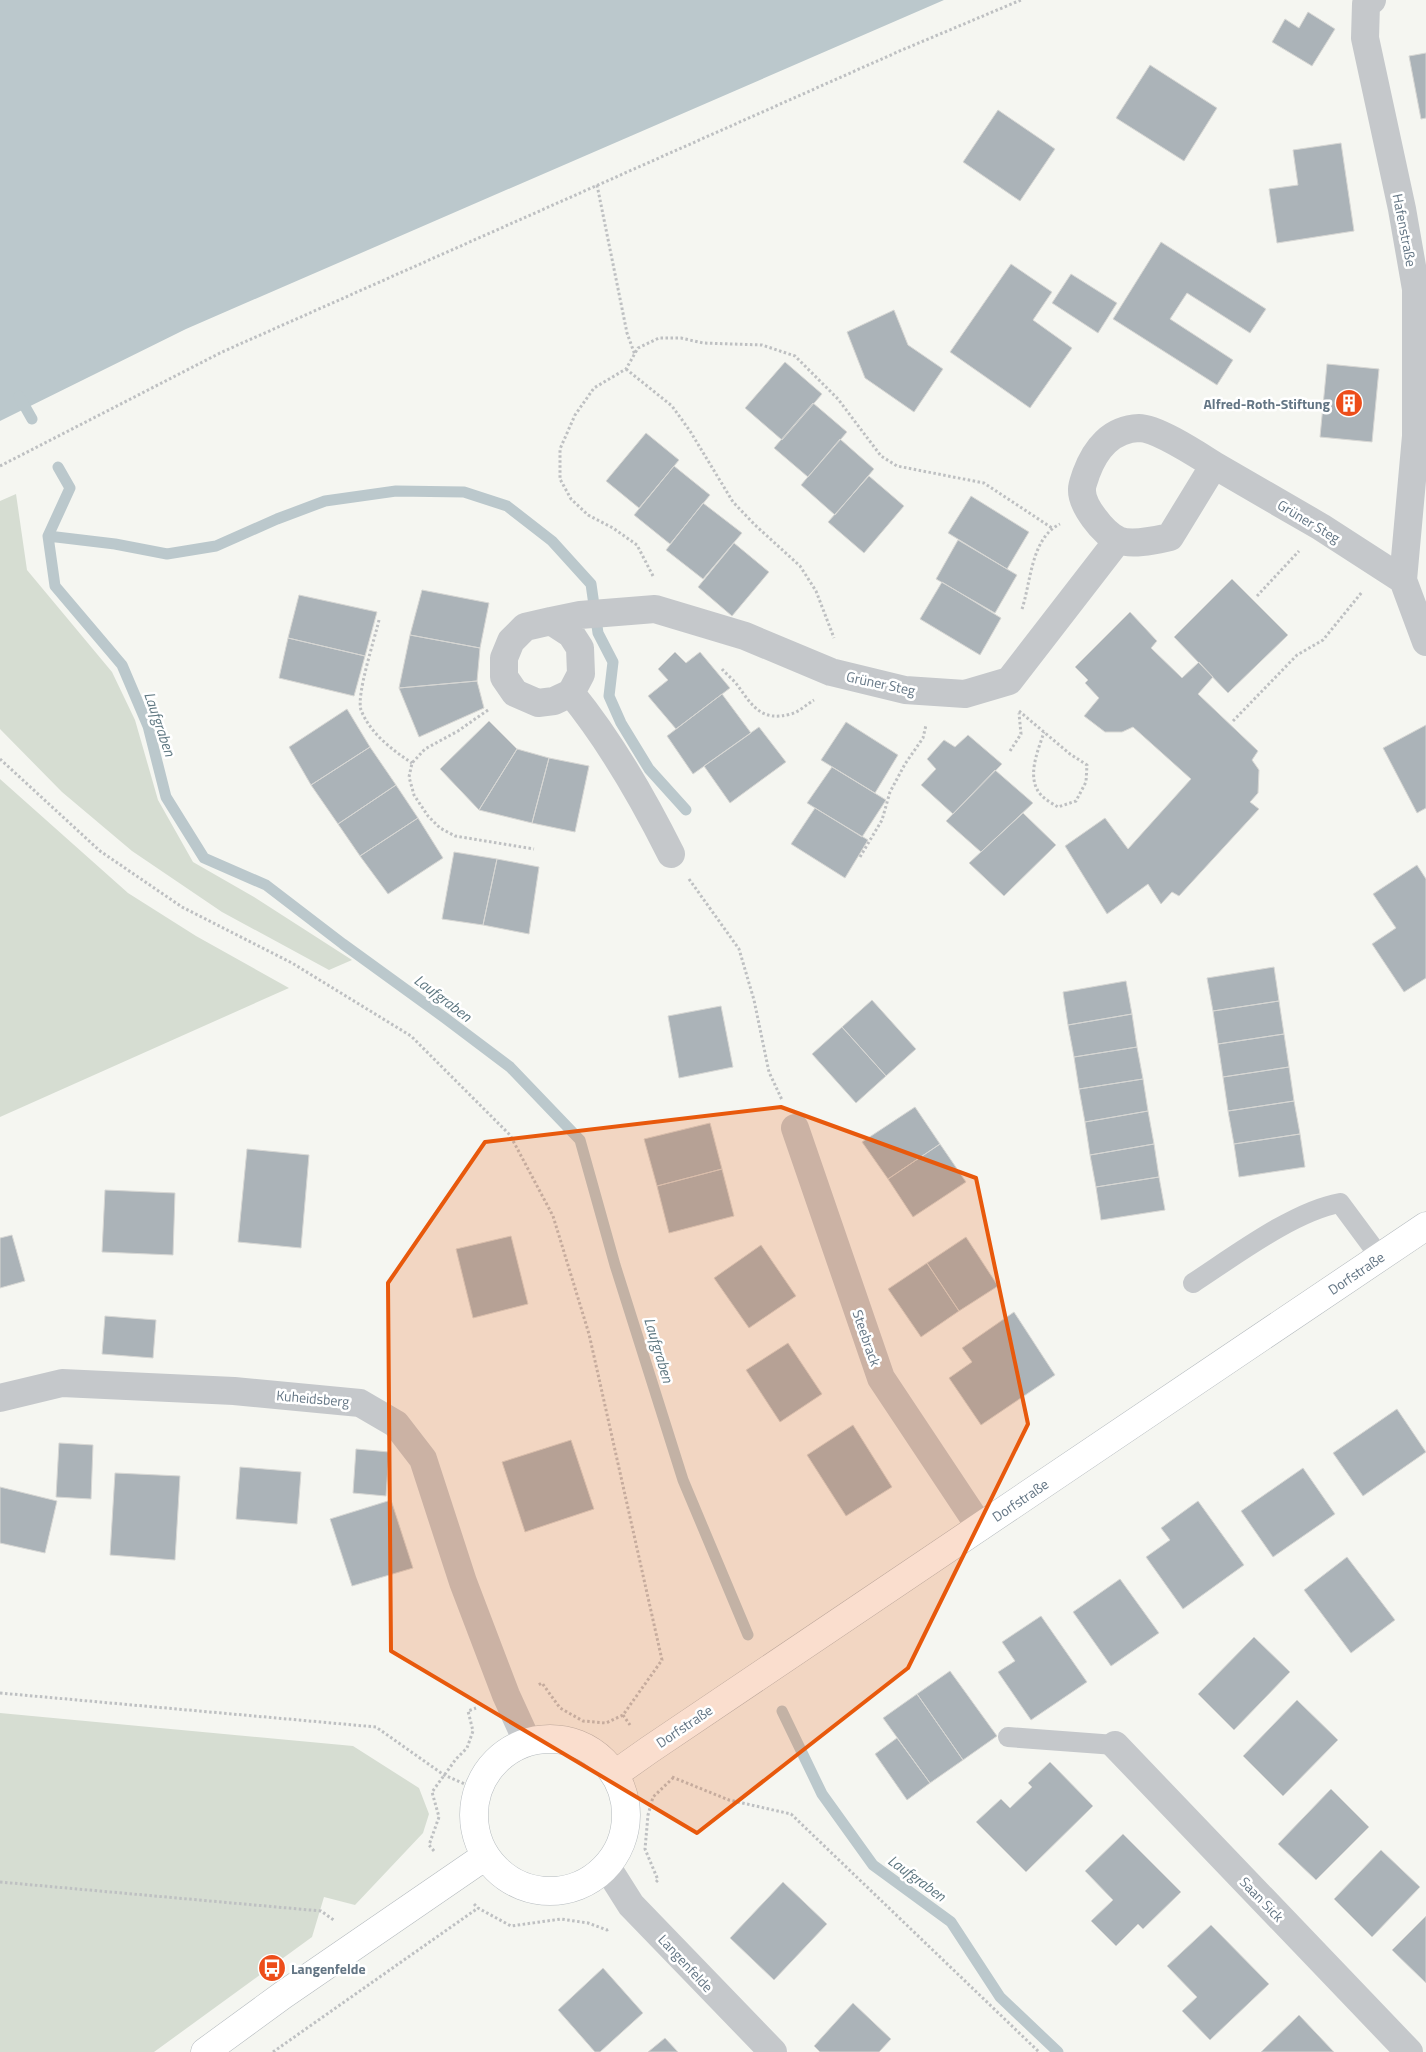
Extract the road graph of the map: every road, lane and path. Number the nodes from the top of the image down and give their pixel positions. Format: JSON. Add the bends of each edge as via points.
{"nodes":[{"id":1,"x":1021,"y":0,"type":"edge"},
{"id":2,"x":1372,"y":0,"type":"edge"},
{"id":3,"x":597,"y":185,"type":"junction"},
{"id":4,"x":1421,"y":290,"type":"edge"},
{"id":5,"x":635,"y":356,"type":"junction"},
{"id":6,"x":626,"y":369,"type":"junction"},
{"id":7,"x":1214,"y":465,"type":"junction"},
{"id":8,"x":0,"y":466,"type":"edge"},
{"id":9,"x":1088,"y":509,"type":"junction"},
{"id":10,"x":1052,"y":528,"type":"junction"},
{"id":11,"x":1321,"y":528,"type":"junction"},
{"id":12,"x":1118,"y":540,"type":"junction"},
{"id":13,"x":1392,"y":572,"type":"junction"},
{"id":14,"x":1257,"y":596,"type":"dead end"},
{"id":15,"x":655,"y":609,"type":"junction"},
{"id":16,"x":1021,"y":612,"type":"dead end"},
{"id":17,"x":379,"y":620,"type":"dead end"},
{"id":18,"x":551,"y":621,"type":"junction"},
{"id":19,"x":1426,"y":642,"type":"edge"},
{"id":20,"x":722,"y":669,"type":"dead end"},
{"id":21,"x":840,"y":674,"type":"junction"},
{"id":22,"x":1009,"y":681,"type":"junction"},
{"id":23,"x":571,"y":692,"type":"junction"},
{"id":24,"x":933,"y":692,"type":"junction"},
{"id":25,"x":515,"y":693,"type":"junction"},
{"id":26,"x":1019,"y":711,"type":"junction"},
{"id":27,"x":1233,"y":721,"type":"dead end"},
{"id":28,"x":1044,"y":732,"type":"junction"},
{"id":29,"x":1010,"y":751,"type":"dead end"},
{"id":30,"x":0,"y":759,"type":"edge"},
{"id":31,"x":412,"y":762,"type":"junction"},
{"id":32,"x":534,"y":849,"type":"dead end"},
{"id":33,"x":671,"y":854,"type":"joint"},
{"id":34,"x":860,"y":857,"type":"dead end"},
{"id":35,"x":795,"y":1128,"type":"joint"},
{"id":36,"x":1426,"y":1226,"type":"edge"},
{"id":37,"x":1380,"y":1257,"type":"junction"},
{"id":38,"x":1193,"y":1283,"type":"dead end"},
{"id":39,"x":0,"y":1398,"type":"edge"},
{"id":40,"x":980,"y":1528,"type":"junction"},
{"id":41,"x":542,"y":1684,"type":"dead end"},
{"id":42,"x":0,"y":1692,"type":"edge"},
{"id":43,"x":468,"y":1712,"type":"dead end"},
{"id":44,"x":1008,"y":1737,"type":"dead end"},
{"id":45,"x":527,"y":1741,"type":"junction"},
{"id":46,"x":1115,"y":1745,"type":"joint"},
{"id":47,"x":615,"y":1774,"type":"junction"},
{"id":48,"x":444,"y":1775,"type":"junction"},
{"id":49,"x":673,"y":1778,"type":"dead end"},
{"id":50,"x":476,"y":1790,"type":"junction"},
{"id":51,"x":429,"y":1845,"type":"dead end"},
{"id":52,"x":484,"y":1857,"type":"junction"},
{"id":53,"x":607,"y":1867,"type":"junction"},
{"id":54,"x":0,"y":1882,"type":"edge"},
{"id":55,"x":478,"y":1908,"type":"dead end"},
{"id":56,"x":362,"y":1941,"type":"junction"},
{"id":57,"x":205,"y":2052,"type":"edge"},
{"id":58,"x":273,"y":2052,"type":"edge"},
{"id":59,"x":772,"y":2052,"type":"edge"},
{"id":60,"x":1039,"y":2052,"type":"edge"},
{"id":61,"x":1409,"y":2052,"type":"edge"}],
"edges":[{"from":1,"to":3,"type":"path"},
{"from":2,"to":4,"type":"street","name":"Hafenstraße","via":[[1366,4],[1365,38]]},
{"from":3,"to":5,"type":"path","via":[[627,333]]},
{"from":3,"to":8,"type":"path","via":[[222,352]]},
{"from":4,"to":13,"type":"street","name":"Hafenstraße","via":[[1416,436]]},
{"from":5,"to":6,"type":"path"},
{"from":5,"to":10,"type":"path","via":[[638,348],[659,338],[681,338],[703,344],[762,345],[795,356],[838,399],[880,456],[897,466],[984,483]]},
{"from":6,"to":15,"type":"path","via":[[594,388],[575,414],[560,449],[560,479],[571,499],[588,515],[637,545],[654,577]]},
{"from":6,"to":21,"type":"path","via":[[672,406],[733,502],[800,566],[816,591]]},
{"from":7,"to":9,"type":"street","name":"Grüner Steg","via":[[1186,447],[1142,428],[1123,430],[1105,440],[1091,461],[1082,489]]},
{"from":7,"to":11,"type":"street","name":"Grüner Steg"},
{"from":7,"to":12,"type":"street","via":[[1170,537],[1145,542]]},
{"from":9,"to":10,"type":"path"},
{"from":9,"to":12,"type":"street","name":"Grüner Steg","via":[[1100,526]]},
{"from":10,"to":16,"type":"path","via":[[1030,573]]},
{"from":11,"to":13,"type":"street","name":"Grüner Steg"},
{"from":11,"to":14,"type":"path"},
{"from":12,"to":22,"type":"street"},
{"from":13,"to":19,"type":"street","name":"Hafenstraße"},
{"from":13,"to":27,"type":"path","via":[[1368,585],[1323,640],[1297,655]]},
{"from":15,"to":18,"type":"street","name":"Grüner Steg","via":[[580,614]]},
{"from":15,"to":21,"type":"street","name":"Grüner Steg","via":[[745,636]]},
{"from":17,"to":31,"type":"path","via":[[362,690],[361,709],[381,739]]},
{"from":18,"to":23,"type":"street","via":[[571,634],[580,648],[581,674]]},
{"from":18,"to":25,"type":"street","via":[[525,627],[511,641],[504,658],[504,677]]},
{"from":20,"to":21,"type":"path","via":[[758,711],[770,716],[792,714],[815,700]]},
{"from":21,"to":24,"type":"street","name":"Grüner Steg","via":[[905,690]]},
{"from":22,"to":24,"type":"street","name":"Grüner Steg","via":[[966,694]]},
{"from":22,"to":26,"type":"path"},
{"from":23,"to":25,"type":"street","via":[[554,701],[538,703]]},
{"from":23,"to":33,"type":"street","via":[[594,721]]},
{"from":24,"to":34,"type":"path","via":[[923,738],[890,792],[882,820]]},
{"from":25,"to":31,"type":"path","via":[[458,732],[425,749]]},
{"from":26,"to":28,"type":"path"},
{"from":26,"to":29,"type":"path","via":[[1021,734]]},
{"from":28,"to":28,"type":"path","via":[[1033,783],[1042,796],[1058,807],[1076,801],[1086,782],[1088,766]]},
{"from":30,"to":41,"type":"path","via":[[100,851],[182,907],[292,963],[411,1036],[510,1135],[553,1216],[589,1334],[662,1660],[623,1715],[606,1723],[583,1721],[560,1708]]},
{"from":31,"to":32,"type":"path","via":[[410,777],[414,795],[440,828],[455,836]]},
{"from":33,"to":35,"type":"path","via":[[739,949],[769,1072]]},
{"from":35,"to":40,"type":"street","name":"Steebrack","via":[[881,1378]]},
{"from":36,"to":37,"type":"street","name":"Dorfstraße"},
{"from":37,"to":38,"type":"lane","via":[[1340,1203],[1327,1205],[1278,1229]]},
{"from":37,"to":40,"type":"street","name":"Dorfstraße"},
{"from":39,"to":45,"type":"street","name":"Kuheidsberg","via":[[62,1382],[234,1391],[360,1402],[396,1424],[423,1459],[463,1582]]},
{"from":40,"to":47,"type":"street","name":"Dorfstraße"},
{"from":42,"to":48,"type":"path","via":[[376,1727]]},
{"from":43,"to":48,"type":"path","via":[[473,1730],[467,1748]]},
{"from":44,"to":46,"type":"lane"},
{"from":45,"to":47,"type":"street","via":[[552,1738],[577,1743],[598,1756]]},
{"from":45,"to":50,"type":"street","via":[[496,1759]]},
{"from":46,"to":61,"type":"street","name":"Saan Sick"},
{"from":47,"to":53,"type":"street","via":[[626,1806],[624,1838]]},
{"from":48,"to":50,"type":"path"},
{"from":48,"to":51,"type":"path","via":[[432,1792],[439,1817]]},
{"from":49,"to":60,"type":"path","via":[[729,1800],[790,1814]]},
{"from":50,"to":52,"type":"street","via":[[473,1824]]},
{"from":52,"to":53,"type":"street","via":[[510,1882],[543,1893],[578,1887]]},
{"from":52,"to":56,"type":"street"},
{"from":53,"to":59,"type":"street","name":"Langenfelde","via":[[631,1904]]},
{"from":54,"to":56,"type":"path","via":[[321,1911]]},
{"from":55,"to":58,"type":"path"},
{"from":56,"to":57,"type":"street"}]}
